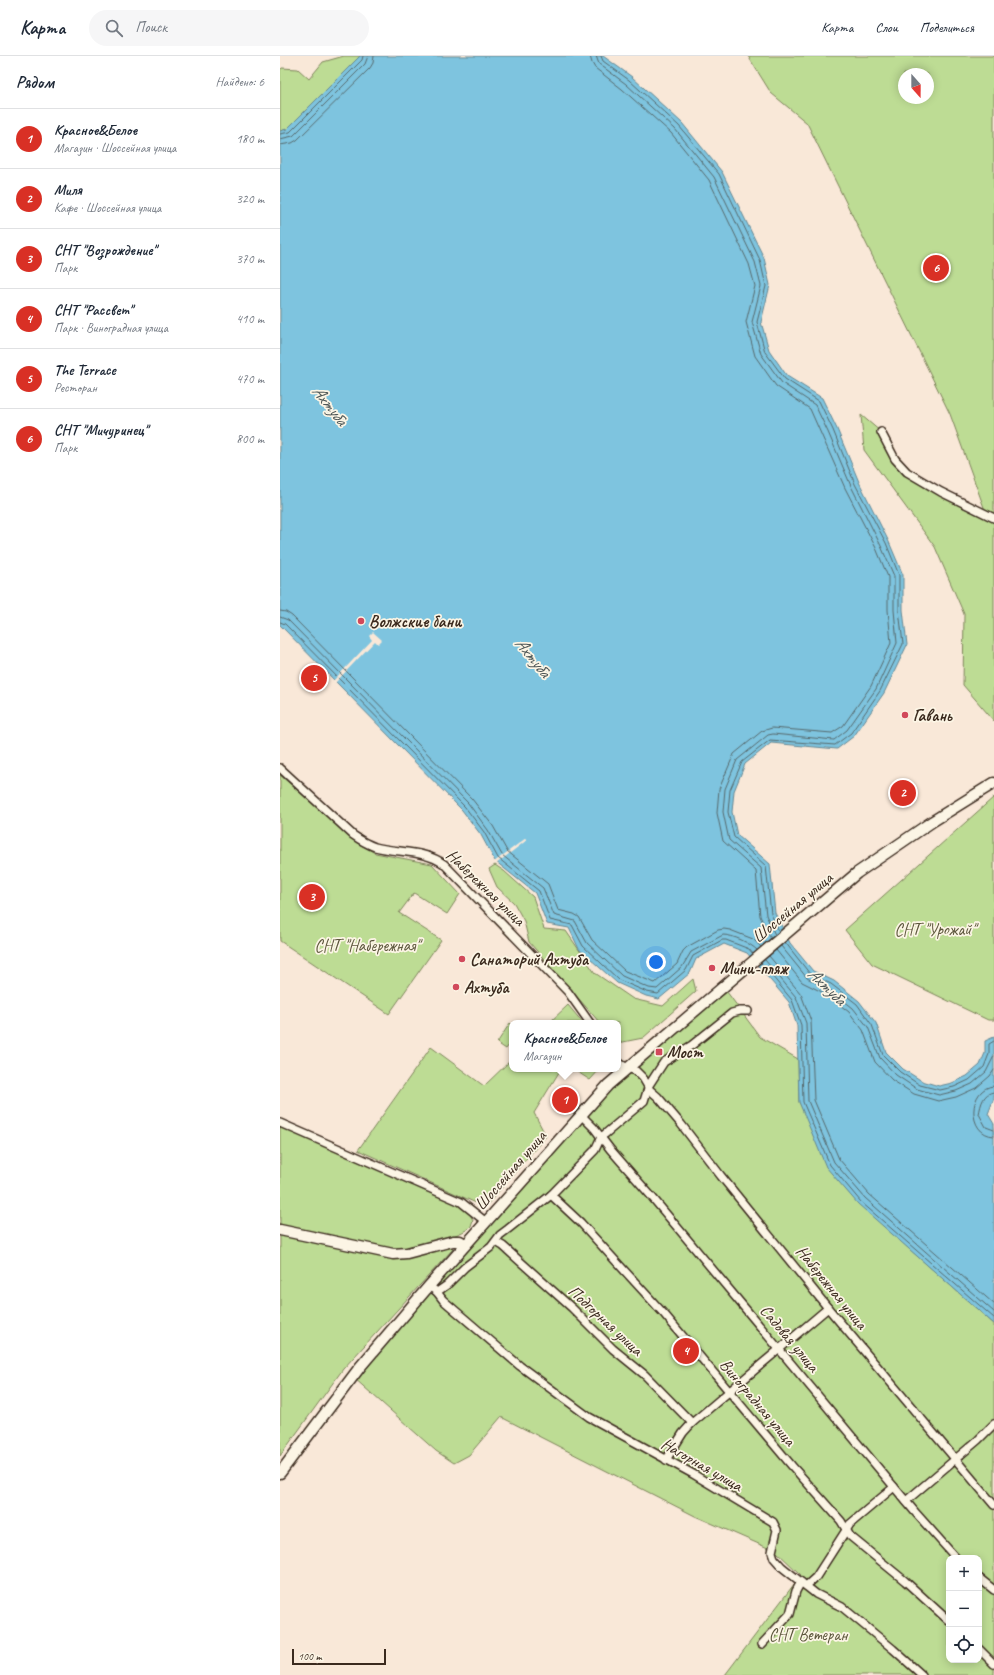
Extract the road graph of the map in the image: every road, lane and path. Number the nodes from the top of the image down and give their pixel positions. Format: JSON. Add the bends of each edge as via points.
{"nodes":[{"id":1,"x":880,"y":432,"type":"dead end"},
{"id":2,"x":994,"y":518,"type":"edge"},
{"id":3,"x":280,"y":768,"type":"edge"},
{"id":4,"x":994,"y":783,"type":"edge"},
{"id":5,"x":748,"y":1011,"type":"dead end"},
{"id":6,"x":588,"y":1020,"type":"edge"},
{"id":7,"x":621,"y":1064,"type":"edge"},
{"id":8,"x":627,"y":1068,"type":"junction"},
{"id":9,"x":649,"y":1087,"type":"junction"},
{"id":10,"x":580,"y":1114,"type":"junction"},
{"id":11,"x":280,"y":1123,"type":"edge"},
{"id":12,"x":601,"y":1138,"type":"junction"},
{"id":13,"x":551,"y":1195,"type":"junction"},
{"id":14,"x":486,"y":1222,"type":"junction"},
{"id":15,"x":280,"y":1230,"type":"edge"},
{"id":16,"x":496,"y":1242,"type":"junction"},
{"id":17,"x":465,"y":1244,"type":"junction"},
{"id":18,"x":429,"y":1286,"type":"junction"},
{"id":19,"x":437,"y":1292,"type":"junction"},
{"id":20,"x":828,"y":1308,"type":"junction"},
{"id":21,"x":780,"y":1349,"type":"junction"},
{"id":22,"x":729,"y":1391,"type":"junction"},
{"id":23,"x":692,"y":1423,"type":"junction"},
{"id":24,"x":994,"y":1424,"type":"edge"},
{"id":25,"x":666,"y":1460,"type":"junction"},
{"id":26,"x":955,"y":1460,"type":"junction"},
{"id":27,"x":280,"y":1472,"type":"edge"},
{"id":28,"x":894,"y":1486,"type":"junction"},
{"id":29,"x":906,"y":1501,"type":"junction"},
{"id":30,"x":994,"y":1505,"type":"edge"},
{"id":31,"x":846,"y":1531,"type":"junction"},
{"id":32,"x":953,"y":1555,"type":"edge"},
{"id":33,"x":982,"y":1580,"type":"edge"},
{"id":34,"x":803,"y":1584,"type":"junction"},
{"id":35,"x":994,"y":1590,"type":"edge"},
{"id":36,"x":946,"y":1618,"type":"edge"},
{"id":37,"x":762,"y":1644,"type":"dead end"},
{"id":38,"x":982,"y":1652,"type":"edge"},
{"id":39,"x":994,"y":1664,"type":"edge"},
{"id":40,"x":922,"y":1675,"type":"edge"}],
"edges":[{"from":1,"to":2,"type":"street","via":[[895,459],[907,472]]},
{"from":3,"to":6,"type":"street","name":"Набережная улица","via":[[353,835],[364,842],[376,847],[432,856],[444,864],[568,992]]},
{"from":4,"to":8,"type":"street","name":"Шоссейная улица","via":[[867,865]]},
{"from":5,"to":9,"type":"street","via":[[732,1013],[692,1045],[664,1062]]},
{"from":7,"to":8,"type":"street"},
{"from":8,"to":9,"type":"street","name":"Набережная улица","via":[[636,1071]]},
{"from":8,"to":10,"type":"street","name":"Шоссейная улица"},
{"from":9,"to":12,"type":"street","via":[[644,1102]]},
{"from":9,"to":20,"type":"street","name":"Набережная улица"},
{"from":10,"to":12,"type":"street","name":"Садовая улица"},
{"from":10,"to":14,"type":"street","name":"Шоссейная улица"},
{"from":11,"to":14,"type":"street","via":[[461,1202]]},
{"from":12,"to":13,"type":"street","via":[[595,1150]]},
{"from":12,"to":21,"type":"street","name":"Садовая улица"},
{"from":13,"to":16,"type":"street","via":[[500,1235]]},
{"from":13,"to":22,"type":"street","name":"Виноградная улица","via":[[581,1223],[665,1315]]},
{"from":14,"to":17,"type":"street","name":"Шоссейная улица"},
{"from":15,"to":17,"type":"street","via":[[397,1254],[453,1241]]},
{"from":16,"to":19,"type":"street"},
{"from":16,"to":23,"type":"street","name":"Подгорная улица","via":[[572,1308],[613,1350],[645,1375]]},
{"from":17,"to":18,"type":"street","name":"Шоссейная улица"},
{"from":18,"to":19,"type":"street","name":"Нагорная улица"},
{"from":18,"to":27,"type":"street","name":"Шоссейная улица","via":[[360,1367]]},
{"from":19,"to":25,"type":"street","name":"Нагорная улица","via":[[443,1300],[537,1380],[589,1417]]},
{"from":20,"to":21,"type":"street"},
{"from":20,"to":26,"type":"street","name":"Набережная улица"},
{"from":21,"to":22,"type":"street"},
{"from":21,"to":28,"type":"street","name":"Садовая улица"},
{"from":22,"to":23,"type":"street"},
{"from":22,"to":31,"type":"street","name":"Виноградная улица","via":[[841,1521]]},
{"from":23,"to":25,"type":"street"},
{"from":24,"to":26,"type":"street"},
{"from":25,"to":34,"type":"street","name":"Нагорная улица","via":[[772,1522],[777,1530],[772,1555]]},
{"from":26,"to":29,"type":"street"},
{"from":26,"to":30,"type":"street","name":"Набережная улица"},
{"from":28,"to":29,"type":"street","name":"Садовая улица"},
{"from":28,"to":31,"type":"street","via":[[850,1524]]},
{"from":29,"to":32,"type":"street","name":"Садовая улица"},
{"from":31,"to":34,"type":"street","via":[[816,1577]]},
{"from":31,"to":36,"type":"street","name":"Виноградная улица"},
{"from":33,"to":35,"type":"street"},
{"from":34,"to":37,"type":"street","via":[[796,1591],[790,1614]]},
{"from":34,"to":40,"type":"street","name":"Нагорная улица","via":[[816,1594],[842,1607]]},
{"from":38,"to":39,"type":"street"}]}
